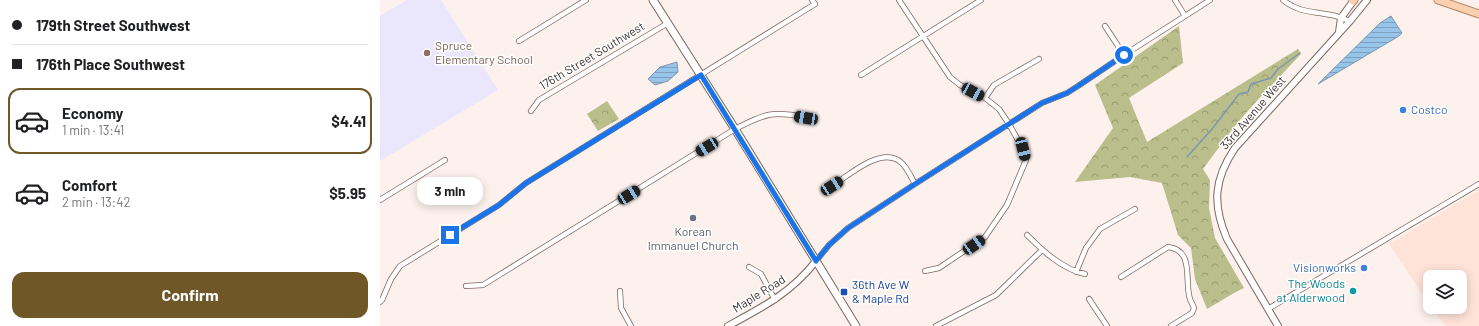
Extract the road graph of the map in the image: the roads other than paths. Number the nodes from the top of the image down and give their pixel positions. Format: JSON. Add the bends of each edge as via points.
{"nodes":[{"id":1,"x":586,"y":0,"type":"edge"},
{"id":2,"x":653,"y":0,"type":"edge"},
{"id":3,"x":899,"y":0,"type":"edge"},
{"id":4,"x":981,"y":0,"type":"edge"},
{"id":5,"x":1176,"y":0,"type":"edge"},
{"id":6,"x":1210,"y":0,"type":"edge"},
{"id":7,"x":1283,"y":0,"type":"edge"},
{"id":8,"x":1354,"y":0,"type":"edge"},
{"id":9,"x":1367,"y":0,"type":"edge"},
{"id":10,"x":1438,"y":0,"type":"edge"},
{"id":11,"x":814,"y":2,"type":"edge"},
{"id":12,"x":1479,"y":14,"type":"edge"},
{"id":13,"x":1185,"y":16,"type":"junction"},
{"id":14,"x":1341,"y":18,"type":"junction"},
{"id":15,"x":1350,"y":22,"type":"junction"},
{"id":16,"x":668,"y":23,"type":"junction"},
{"id":17,"x":1105,"y":26,"type":"dead end"},
{"id":18,"x":1339,"y":32,"type":"junction"},
{"id":19,"x":923,"y":38,"type":"junction"},
{"id":20,"x":519,"y":41,"type":"dead end"},
{"id":21,"x":1124,"y":55,"type":"junction"},
{"id":22,"x":1039,"y":59,"type":"dead end"},
{"id":23,"x":701,"y":75,"type":"junction"},
{"id":24,"x":861,"y":75,"type":"dead end"},
{"id":25,"x":985,"y":98,"type":"junction"},
{"id":26,"x":531,"y":111,"type":"dead end"},
{"id":27,"x":806,"y":118,"type":"dead end"},
{"id":28,"x":1009,"y":124,"type":"junction"},
{"id":29,"x":735,"y":129,"type":"junction"},
{"id":30,"x":445,"y":160,"type":"dead end"},
{"id":31,"x":915,"y":184,"type":"junction"},
{"id":32,"x":1479,"y":184,"type":"edge"},
{"id":33,"x":832,"y":186,"type":"dead end"},
{"id":34,"x":380,"y":200,"type":"edge"},
{"id":35,"x":1135,"y":210,"type":"dead end"},
{"id":36,"x":1027,"y":235,"type":"dead end"},
{"id":37,"x":1042,"y":250,"type":"junction"},
{"id":38,"x":816,"y":261,"type":"junction"},
{"id":39,"x":749,"y":267,"type":"dead end"},
{"id":40,"x":925,"y":271,"type":"dead end"},
{"id":41,"x":1076,"y":272,"type":"junction"},
{"id":42,"x":1085,"y":274,"type":"dead end"},
{"id":43,"x":1121,"y":276,"type":"dead end"},
{"id":44,"x":466,"y":286,"type":"dead end"},
{"id":45,"x":620,"y":291,"type":"dead end"},
{"id":46,"x":1088,"y":298,"type":"dead end"},
{"id":47,"x":775,"y":300,"type":"junction"},
{"id":48,"x":380,"y":302,"type":"edge"},
{"id":49,"x":1268,"y":309,"type":"junction"},
{"id":50,"x":631,"y":326,"type":"edge"},
{"id":51,"x":728,"y":326,"type":"edge"},
{"id":52,"x":856,"y":326,"type":"edge"},
{"id":53,"x":936,"y":326,"type":"edge"},
{"id":54,"x":1107,"y":326,"type":"edge"},
{"id":55,"x":1171,"y":326,"type":"edge"},
{"id":56,"x":1278,"y":326,"type":"edge"}],
"edges":[{"from":1,"to":20,"type":"street"},
{"from":2,"to":16,"type":"main road"},
{"from":3,"to":19,"type":"street"},
{"from":4,"to":19,"type":"street"},
{"from":5,"to":13,"type":"street"},
{"from":6,"to":13,"type":"street"},
{"from":7,"to":14,"type":"street","via":[[1302,11]]},
{"from":8,"to":14,"type":"street"},
{"from":9,"to":15,"type":"street","name":"33rd Avenue West"},
{"from":10,"to":12,"type":"main road"},
{"from":11,"to":23,"type":"street"},
{"from":13,"to":21,"type":"street"},
{"from":14,"to":15,"type":"street"},
{"from":14,"to":18,"type":"street"},
{"from":15,"to":18,"type":"street","name":"33rd Avenue West"},
{"from":16,"to":23,"type":"main road"},
{"from":16,"to":26,"type":"street","name":"176th Street Southwest","via":[[539,100]]},
{"from":17,"to":21,"type":"street"},
{"from":18,"to":49,"type":"street","name":"33rd Avenue West","via":[[1235,148],[1220,175],[1217,207],[1221,224],[1227,239]]},
{"from":19,"to":24,"type":"street"},
{"from":19,"to":25,"type":"street","via":[[953,80]]},
{"from":21,"to":28,"type":"street","via":[[1067,93],[1042,103]]},
{"from":22,"to":25,"type":"street","via":[[994,85]]},
{"from":23,"to":29,"type":"main road"},
{"from":23,"to":48,"type":"street","via":[[526,183],[499,205],[400,266]]},
{"from":25,"to":28,"type":"street","via":[[999,109]]},
{"from":27,"to":29,"type":"street","via":[[782,113],[772,114],[759,117]]},
{"from":28,"to":31,"type":"street"},
{"from":28,"to":40,"type":"street","via":[[1026,160],[1007,205],[985,237],[939,268]]},
{"from":29,"to":38,"type":"main road"},
{"from":29,"to":44,"type":"street","via":[[483,285]]},
{"from":30,"to":34,"type":"street"},
{"from":31,"to":33,"type":"street","via":[[897,160],[881,158],[873,160]]},
{"from":31,"to":38,"type":"street","via":[[848,228]]},
{"from":32,"to":49,"type":"street"},
{"from":35,"to":41,"type":"street","via":[[1100,229],[1086,248]]},
{"from":36,"to":37,"type":"street"},
{"from":37,"to":41,"type":"street"},
{"from":37,"to":53,"type":"street","via":[[996,295]]},
{"from":38,"to":47,"type":"street","name":"Maple Road","via":[[795,285]]},
{"from":38,"to":52,"type":"main road"},
{"from":39,"to":47,"type":"street","via":[[761,274]]},
{"from":41,"to":42,"type":"street"},
{"from":43,"to":55,"type":"street","via":[[1168,247],[1180,252],[1186,266],[1189,299],[1194,308],[1192,313]]},
{"from":45,"to":50,"type":"street","via":[[621,308]]},
{"from":46,"to":54,"type":"street"},
{"from":47,"to":51,"type":"street","name":"Maple Road"},
{"from":49,"to":56,"type":"street","name":"33rd Avenue West"}]}
